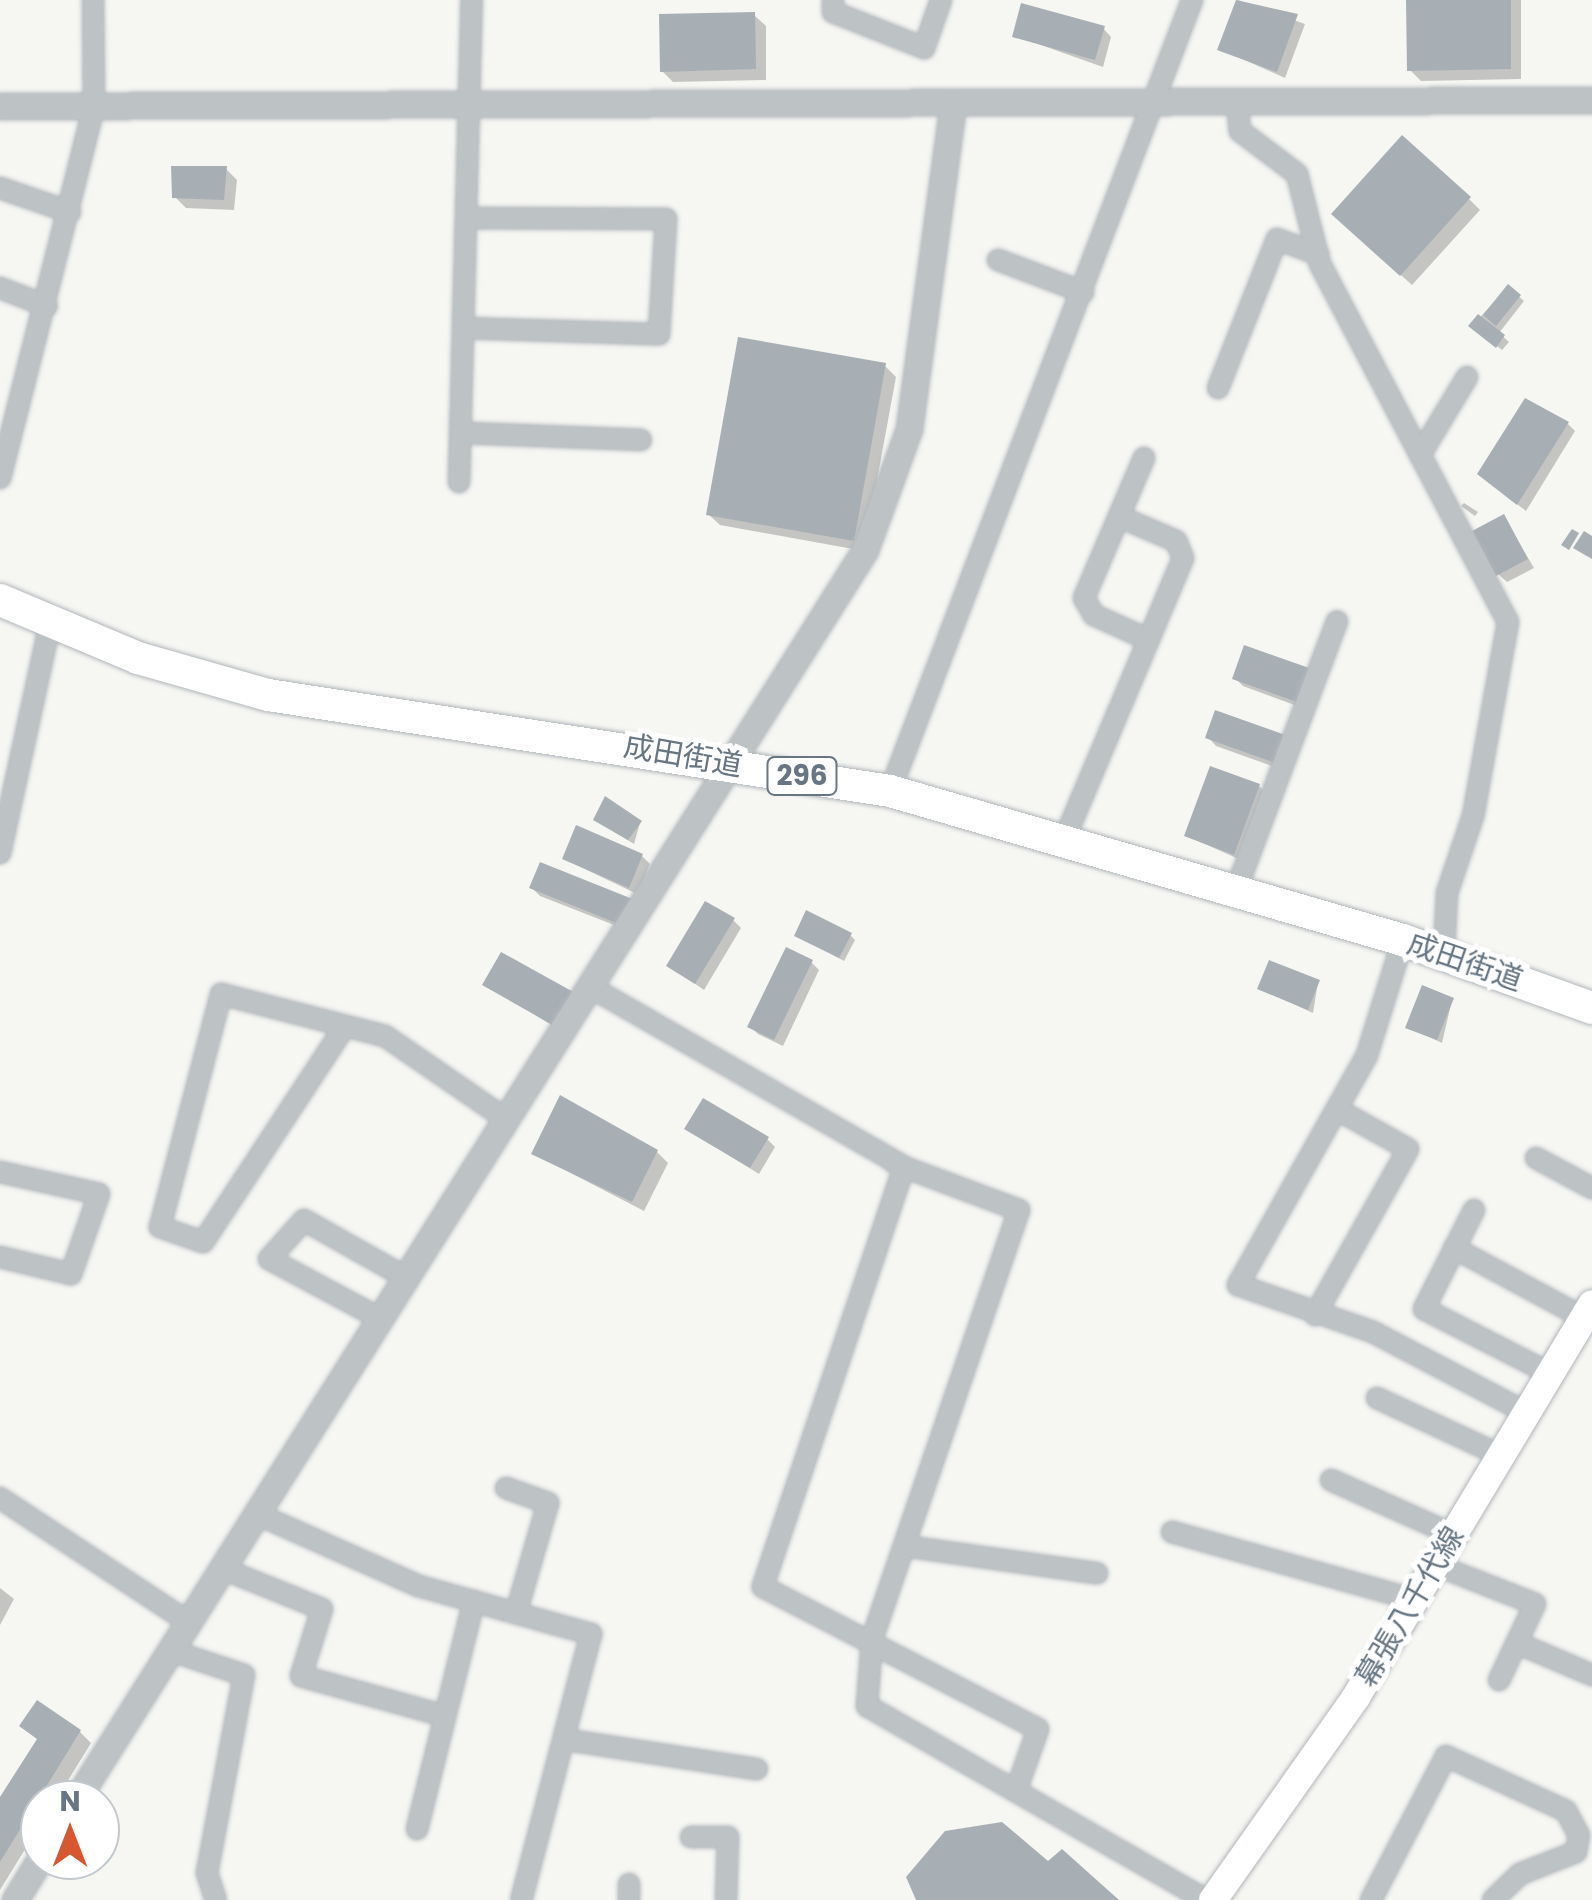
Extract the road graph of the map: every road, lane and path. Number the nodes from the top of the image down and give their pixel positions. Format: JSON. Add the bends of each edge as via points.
{"nodes":[{"id":1,"x":92,"y":0,"type":"edge"},
{"id":2,"x":472,"y":0,"type":"edge"},
{"id":3,"x":832,"y":0,"type":"edge"},
{"id":4,"x":941,"y":0,"type":"edge"},
{"id":5,"x":1192,"y":0,"type":"edge"},
{"id":6,"x":1158,"y":98,"type":"junction"},
{"id":7,"x":1237,"y":99,"type":"junction"},
{"id":8,"x":1592,"y":100,"type":"edge"},
{"id":9,"x":470,"y":104,"type":"junction"},
{"id":10,"x":953,"y":105,"type":"junction"},
{"id":11,"x":0,"y":106,"type":"edge"},
{"id":12,"x":94,"y":106,"type":"junction"},
{"id":13,"x":0,"y":188,"type":"edge"},
{"id":14,"x":70,"y":212,"type":"junction"},
{"id":15,"x":467,"y":218,"type":"junction"},
{"id":16,"x":1318,"y":254,"type":"junction"},
{"id":17,"x":998,"y":260,"type":"dead end"},
{"id":18,"x":0,"y":288,"type":"edge"},
{"id":19,"x":1083,"y":292,"type":"junction"},
{"id":20,"x":47,"y":306,"type":"junction"},
{"id":21,"x":464,"y":328,"type":"junction"},
{"id":22,"x":1467,"y":377,"type":"dead end"},
{"id":23,"x":0,"y":388,"type":"edge"},
{"id":24,"x":1218,"y":388,"type":"dead end"},
{"id":25,"x":22,"y":396,"type":"junction"},
{"id":26,"x":461,"y":433,"type":"junction"},
{"id":27,"x":641,"y":440,"type":"dead end"},
{"id":28,"x":1420,"y":455,"type":"junction"},
{"id":29,"x":1144,"y":458,"type":"dead end"},
{"id":30,"x":0,"y":478,"type":"edge"},
{"id":31,"x":460,"y":482,"type":"dead end"},
{"id":32,"x":1120,"y":516,"type":"junction"},
{"id":33,"x":0,"y":600,"type":"edge"},
{"id":34,"x":1336,"y":620,"type":"dead end"},
{"id":35,"x":50,"y":624,"type":"junction"},
{"id":36,"x":1149,"y":640,"type":"junction"},
{"id":37,"x":732,"y":764,"type":"junction"},
{"id":38,"x":890,"y":791,"type":"junction"},
{"id":39,"x":1064,"y":840,"type":"junction"},
{"id":40,"x":0,"y":850,"type":"edge"},
{"id":41,"x":1236,"y":890,"type":"junction"},
{"id":42,"x":1404,"y":940,"type":"junction"},
{"id":43,"x":1444,"y":953,"type":"junction"},
{"id":44,"x":592,"y":988,"type":"junction"},
{"id":45,"x":1592,"y":1008,"type":"edge"},
{"id":46,"x":345,"y":1026,"type":"junction"},
{"id":47,"x":1338,"y":1110,"type":"junction"},
{"id":48,"x":507,"y":1120,"type":"junction"},
{"id":49,"x":1536,"y":1158,"type":"dead end"},
{"id":50,"x":904,"y":1168,"type":"junction"},
{"id":51,"x":0,"y":1172,"type":"edge"},
{"id":52,"x":1592,"y":1188,"type":"edge"},
{"id":53,"x":1474,"y":1210,"type":"dead end"},
{"id":54,"x":1454,"y":1248,"type":"junction"},
{"id":55,"x":0,"y":1257,"type":"edge"},
{"id":56,"x":407,"y":1278,"type":"junction"},
{"id":57,"x":1588,"y":1311,"type":"edge"},
{"id":58,"x":1315,"y":1315,"type":"junction"},
{"id":59,"x":381,"y":1319,"type":"junction"},
{"id":60,"x":1551,"y":1374,"type":"junction"},
{"id":61,"x":1377,"y":1398,"type":"dead end"},
{"id":62,"x":1527,"y":1413,"type":"junction"},
{"id":63,"x":1502,"y":1456,"type":"junction"},
{"id":64,"x":1330,"y":1480,"type":"dead end"},
{"id":65,"x":506,"y":1488,"type":"dead end"},
{"id":66,"x":0,"y":1498,"type":"edge"},
{"id":67,"x":257,"y":1514,"type":"junction"},
{"id":68,"x":1172,"y":1532,"type":"dead end"},
{"id":69,"x":1454,"y":1535,"type":"junction"},
{"id":70,"x":904,"y":1546,"type":"junction"},
{"id":71,"x":1436,"y":1565,"type":"junction"},
{"id":72,"x":221,"y":1568,"type":"junction"},
{"id":73,"x":1097,"y":1574,"type":"dead end"},
{"id":74,"x":1414,"y":1600,"type":"junction"},
{"id":75,"x":474,"y":1602,"type":"junction"},
{"id":76,"x":516,"y":1613,"type":"junction"},
{"id":77,"x":186,"y":1620,"type":"junction"},
{"id":78,"x":872,"y":1639,"type":"junction"},
{"id":79,"x":1517,"y":1643,"type":"junction"},
{"id":80,"x":168,"y":1650,"type":"junction"},
{"id":81,"x":1592,"y":1675,"type":"edge"},
{"id":82,"x":1499,"y":1680,"type":"dead end"},
{"id":83,"x":445,"y":1716,"type":"junction"},
{"id":84,"x":567,"y":1740,"type":"junction"},
{"id":85,"x":758,"y":1769,"type":"dead end"},
{"id":86,"x":88,"y":1780,"type":"edge"},
{"id":87,"x":1016,"y":1791,"type":"junction"},
{"id":88,"x":416,"y":1829,"type":"dead end"},
{"id":89,"x":691,"y":1837,"type":"dead end"},
{"id":90,"x":216,"y":1900,"type":"edge"},
{"id":91,"x":521,"y":1900,"type":"edge"},
{"id":92,"x":726,"y":1900,"type":"edge"},
{"id":93,"x":1210,"y":1900,"type":"edge"},
{"id":94,"x":1371,"y":1900,"type":"edge"},
{"id":95,"x":1493,"y":1900,"type":"edge"}],
"edges":[{"from":1,"to":12,"type":"street"},
{"from":2,"to":9,"type":"street"},
{"from":3,"to":4,"type":"street","via":[[833,12],[924,48]]},
{"from":5,"to":6,"type":"street"},
{"from":6,"to":7,"type":"street"},
{"from":6,"to":10,"type":"street"},
{"from":6,"to":19,"type":"street"},
{"from":7,"to":8,"type":"street"},
{"from":7,"to":16,"type":"street","via":[[1240,131],[1297,174]]},
{"from":9,"to":10,"type":"street"},
{"from":9,"to":12,"type":"street"},
{"from":9,"to":15,"type":"street"},
{"from":10,"to":37,"type":"street","via":[[923,356],[895,480],[865,550]]},
{"from":11,"to":12,"type":"street"},
{"from":12,"to":14,"type":"street"},
{"from":13,"to":14,"type":"street"},
{"from":14,"to":20,"type":"street"},
{"from":15,"to":21,"type":"street"},
{"from":15,"to":21,"type":"street","via":[[666,219],[659,334]]},
{"from":16,"to":24,"type":"street","via":[[1277,239]]},
{"from":16,"to":28,"type":"street"},
{"from":17,"to":19,"type":"street"},
{"from":18,"to":20,"type":"street"},
{"from":19,"to":38,"type":"street"},
{"from":20,"to":25,"type":"street"},
{"from":21,"to":26,"type":"street"},
{"from":22,"to":28,"type":"street"},
{"from":23,"to":25,"type":"street"},
{"from":25,"to":30,"type":"street"},
{"from":26,"to":27,"type":"street"},
{"from":26,"to":31,"type":"street"},
{"from":28,"to":43,"type":"street","via":[[1508,622],[1473,816],[1447,893]]},
{"from":29,"to":32,"type":"street"},
{"from":32,"to":36,"type":"street","via":[[1183,548]]},
{"from":32,"to":36,"type":"street","via":[[1086,609]]},
{"from":33,"to":35,"type":"highway","name":"成田街道","number":"296"},
{"from":34,"to":41,"type":"street"},
{"from":35,"to":37,"type":"highway","name":"成田街道","number":"296","via":[[268,695]]},
{"from":35,"to":40,"type":"street"},
{"from":36,"to":39,"type":"street"},
{"from":37,"to":38,"type":"highway","name":"成田街道","number":"296"},
{"from":37,"to":44,"type":"street"},
{"from":38,"to":39,"type":"highway","name":"成田街道","number":"296"},
{"from":39,"to":41,"type":"highway","name":"成田街道","number":"296"},
{"from":41,"to":42,"type":"highway","name":"成田街道","number":"296"},
{"from":42,"to":43,"type":"highway","name":"成田街道","number":"296"},
{"from":42,"to":47,"type":"street"},
{"from":43,"to":45,"type":"highway","name":"成田街道","number":"296"},
{"from":44,"to":48,"type":"street"},
{"from":44,"to":50,"type":"street"},
{"from":46,"to":46,"type":"street","via":[[222,994],[160,1227],[203,1242]]},
{"from":46,"to":48,"type":"street","via":[[386,1036]]},
{"from":47,"to":58,"type":"street","via":[[1408,1149]]},
{"from":47,"to":58,"type":"street","via":[[1238,1284]]},
{"from":48,"to":56,"type":"street"},
{"from":49,"to":52,"type":"street"},
{"from":50,"to":70,"type":"street","via":[[1019,1210]]},
{"from":50,"to":78,"type":"street","via":[[764,1588]]},
{"from":51,"to":55,"type":"street","via":[[99,1194],[71,1274]]},
{"from":53,"to":54,"type":"street"},
{"from":54,"to":57,"type":"street"},
{"from":54,"to":60,"type":"street","via":[[1424,1309]]},
{"from":56,"to":59,"type":"street"},
{"from":56,"to":59,"type":"street","via":[[304,1220],[269,1259]]},
{"from":57,"to":60,"type":"main road","name":"幕張八千代線"},
{"from":58,"to":62,"type":"street","via":[[1373,1332]]},
{"from":59,"to":67,"type":"street"},
{"from":60,"to":62,"type":"main road","name":"幕張八千代線"},
{"from":61,"to":63,"type":"street"},
{"from":62,"to":63,"type":"main road","name":"幕張八千代線"},
{"from":63,"to":69,"type":"main road","name":"幕張八千代線"},
{"from":64,"to":69,"type":"street"},
{"from":65,"to":76,"type":"street","via":[[548,1503]]},
{"from":66,"to":77,"type":"street"},
{"from":67,"to":72,"type":"street"},
{"from":67,"to":75,"type":"street"},
{"from":68,"to":74,"type":"street"},
{"from":69,"to":71,"type":"main road","name":"幕張八千代線"},
{"from":70,"to":73,"type":"street"},
{"from":70,"to":78,"type":"street"},
{"from":71,"to":74,"type":"main road","name":"幕張八千代線"},
{"from":71,"to":79,"type":"street","via":[[1535,1604]]},
{"from":72,"to":77,"type":"street"},
{"from":72,"to":83,"type":"street","via":[[322,1609],[301,1676]]},
{"from":74,"to":93,"type":"main road","name":"幕張八千代線","via":[[1293,1796]]},
{"from":75,"to":76,"type":"street"},
{"from":75,"to":83,"type":"street"},
{"from":76,"to":84,"type":"street","via":[[591,1634]]},
{"from":77,"to":80,"type":"street"},
{"from":78,"to":87,"type":"street","via":[[868,1706]]},
{"from":78,"to":87,"type":"street","via":[[1038,1729]]},
{"from":79,"to":81,"type":"street"},
{"from":79,"to":82,"type":"street"},
{"from":80,"to":86,"type":"street"},
{"from":80,"to":90,"type":"street","via":[[244,1676],[207,1873]]},
{"from":83,"to":88,"type":"street"},
{"from":84,"to":85,"type":"street"},
{"from":84,"to":91,"type":"street"},
{"from":87,"to":93,"type":"street"},
{"from":89,"to":92,"type":"street","via":[[728,1837]]},
{"from":94,"to":95,"type":"street","via":[[1446,1756],[1566,1811],[1580,1835],[1576,1852],[1520,1874]]}]}
